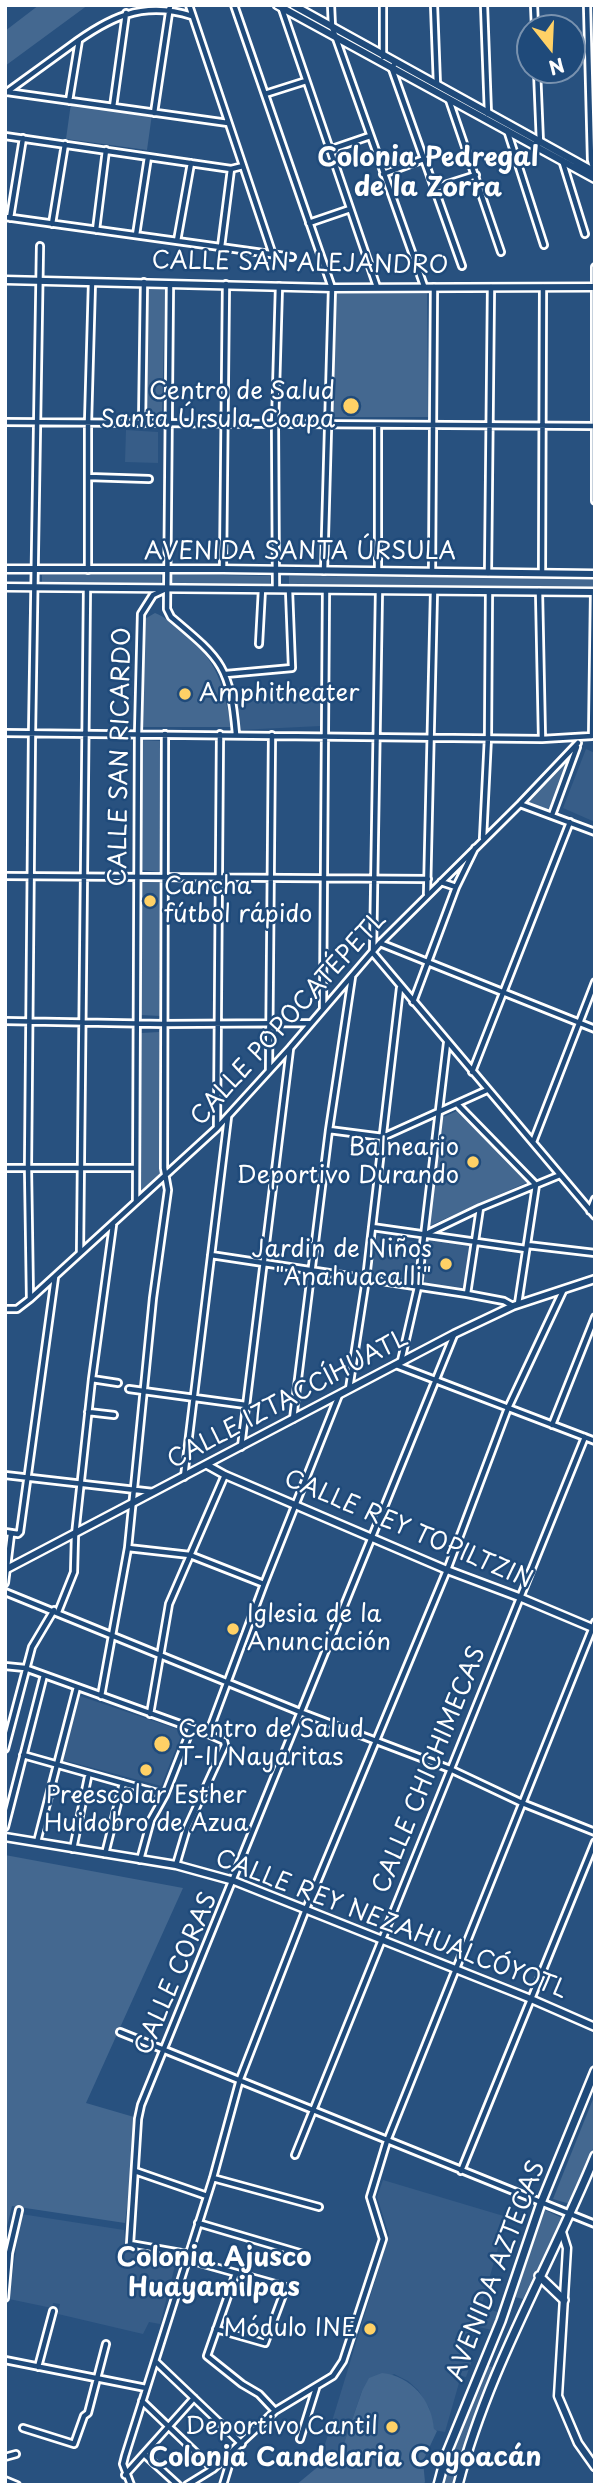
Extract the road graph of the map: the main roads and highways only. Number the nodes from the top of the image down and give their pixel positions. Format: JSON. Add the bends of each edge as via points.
{"nodes":[{"id":1,"x":595,"y":2071,"type":"edge"},
{"id":2,"x":595,"y":2156,"type":"edge"},
{"id":3,"x":539,"y":2276,"type":"junction"},
{"id":4,"x":554,"y":2289,"type":"junction"},
{"id":5,"x":530,"y":2296,"type":"junction"},
{"id":6,"x":564,"y":2300,"type":"road end"},
{"id":7,"x":438,"y":2485,"type":"edge"},
{"id":8,"x":458,"y":2485,"type":"edge"}],
"edges":[{"from":1,"to":7,"type":"main road","name":"AVENIDA AZTECAS","via":[[541,2203]]},
{"from":2,"to":3,"type":"main road","name":"AVENIDA AZTECAS"},
{"from":3,"to":4,"type":"main road"},
{"from":3,"to":5,"type":"main road","name":"AVENIDA AZTECAS"},
{"from":4,"to":5,"type":"main road"},
{"from":4,"to":6,"type":"main road"},
{"from":5,"to":8,"type":"main road","name":"AVENIDA AZTECAS","via":[[477,2421]]}]}
